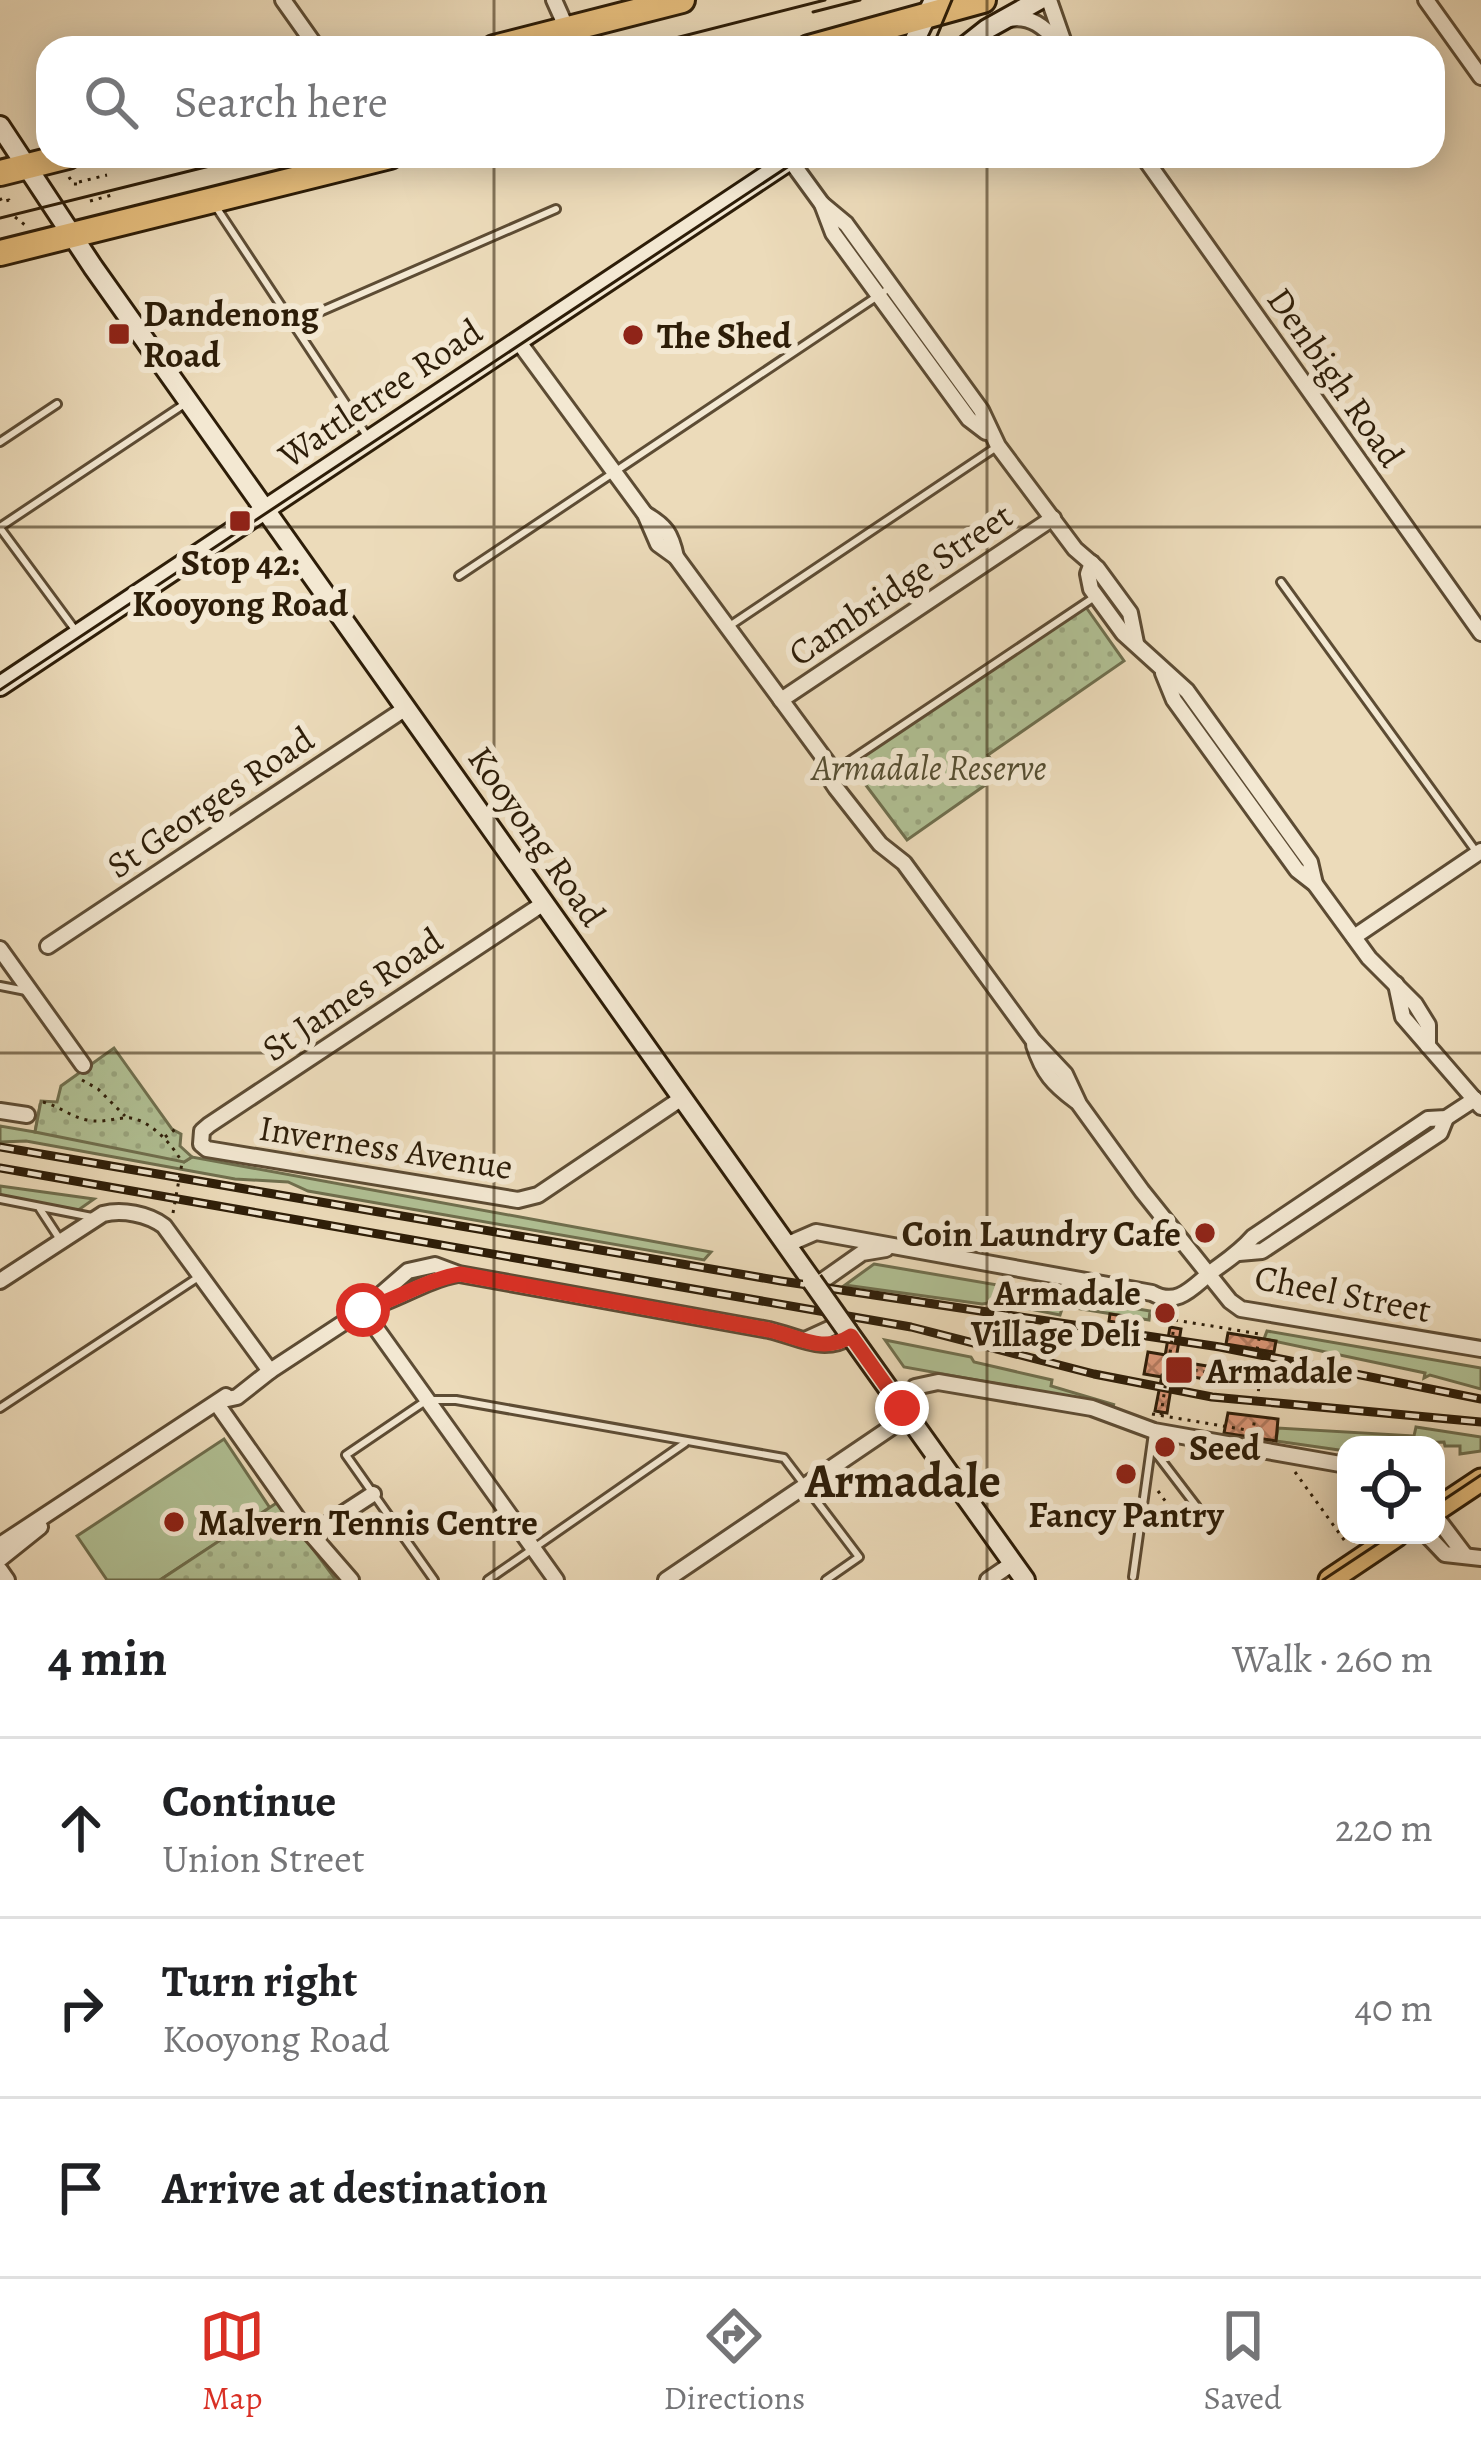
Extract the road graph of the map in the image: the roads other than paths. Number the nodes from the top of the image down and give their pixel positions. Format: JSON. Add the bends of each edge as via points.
{"nodes":[{"id":1,"x":283,"y":0,"type":"edge"},
{"id":2,"x":554,"y":0,"type":"edge"},
{"id":3,"x":682,"y":0,"type":"edge"},
{"id":4,"x":983,"y":0,"type":"edge"},
{"id":5,"x":1039,"y":0,"type":"edge"},
{"id":6,"x":1049,"y":0,"type":"edge"},
{"id":7,"x":1426,"y":0,"type":"edge"},
{"id":8,"x":930,"y":8,"type":"edge"},
{"id":9,"x":999,"y":23,"type":"junction"},
{"id":10,"x":567,"y":29,"type":"junction"},
{"id":11,"x":308,"y":36,"type":"edge"},
{"id":12,"x":540,"y":36,"type":"edge"},
{"id":13,"x":845,"y":36,"type":"edge"},
{"id":14,"x":917,"y":36,"type":"edge"},
{"id":15,"x":980,"y":36,"type":"edge"},
{"id":16,"x":1050,"y":36,"type":"edge"},
{"id":17,"x":1061,"y":36,"type":"edge"},
{"id":18,"x":1481,"y":77,"type":"edge"},
{"id":19,"x":0,"y":127,"type":"edge"},
{"id":20,"x":26,"y":166,"type":"junction"},
{"id":21,"x":36,"y":166,"type":"edge"},
{"id":22,"x":343,"y":168,"type":"edge"},
{"id":23,"x":778,"y":168,"type":"edge"},
{"id":24,"x":799,"y":168,"type":"edge"},
{"id":25,"x":1152,"y":168,"type":"edge"},
{"id":26,"x":0,"y":173,"type":"edge"},
{"id":27,"x":212,"y":201,"type":"junction"},
{"id":28,"x":556,"y":208,"type":"dead end"},
{"id":29,"x":72,"y":235,"type":"junction"},
{"id":30,"x":0,"y":254,"type":"edge"},
{"id":31,"x":885,"y":291,"type":"junction"},
{"id":32,"x":292,"y":324,"type":"junction"},
{"id":33,"x":518,"y":340,"type":"junction"},
{"id":34,"x":189,"y":401,"type":"junction"},
{"id":35,"x":57,"y":404,"type":"dead end"},
{"id":36,"x":369,"y":439,"type":"junction"},
{"id":37,"x":993,"y":440,"type":"junction"},
{"id":38,"x":0,"y":442,"type":"edge"},
{"id":39,"x":615,"y":472,"type":"junction"},
{"id":40,"x":265,"y":508,"type":"junction"},
{"id":41,"x":1053,"y":518,"type":"junction"},
{"id":42,"x":0,"y":528,"type":"edge"},
{"id":43,"x":1092,"y":563,"type":"junction"},
{"id":44,"x":459,"y":576,"type":"dead end"},
{"id":45,"x":1281,"y":582,"type":"dead end"},
{"id":46,"x":1110,"y":585,"type":"junction"},
{"id":47,"x":1095,"y":596,"type":"junction"},
{"id":48,"x":728,"y":627,"type":"junction"},
{"id":49,"x":1481,"y":633,"type":"edge"},
{"id":50,"x":77,"y":634,"type":"junction"},
{"id":51,"x":1136,"y":643,"type":"junction"},
{"id":52,"x":0,"y":686,"type":"edge"},
{"id":53,"x":781,"y":700,"type":"junction"},
{"id":54,"x":406,"y":708,"type":"junction"},
{"id":55,"x":830,"y":775,"type":"junction"},
{"id":56,"x":1479,"y":852,"type":"edge"},
{"id":57,"x":544,"y":903,"type":"junction"},
{"id":58,"x":1354,"y":937,"type":"junction"},
{"id":59,"x":48,"y":946,"type":"dead end"},
{"id":60,"x":0,"y":949,"type":"edge"},
{"id":61,"x":0,"y":986,"type":"edge"},
{"id":62,"x":30,"y":991,"type":"junction"},
{"id":63,"x":80,"y":1071,"type":"road end"},
{"id":64,"x":682,"y":1098,"type":"junction"},
{"id":65,"x":1478,"y":1103,"type":"edge"},
{"id":66,"x":0,"y":1111,"type":"edge"},
{"id":67,"x":27,"y":1115,"type":"dead end"},
{"id":68,"x":1447,"y":1118,"type":"junction"},
{"id":69,"x":200,"y":1140,"type":"joint"},
{"id":70,"x":1365,"y":1161,"type":"junction"},
{"id":71,"x":1375,"y":1176,"type":"junction"},
{"id":72,"x":0,"y":1199,"type":"edge"},
{"id":73,"x":1304,"y":1203,"type":"junction"},
{"id":74,"x":38,"y":1206,"type":"junction"},
{"id":75,"x":1313,"y":1217,"type":"junction"},
{"id":76,"x":95,"y":1218,"type":"junction"},
{"id":77,"x":61,"y":1241,"type":"junction"},
{"id":78,"x":786,"y":1245,"type":"junction"},
{"id":79,"x":891,"y":1249,"type":"junction"},
{"id":80,"x":1240,"y":1253,"type":"junction"},
{"id":81,"x":1208,"y":1274,"type":"junction"},
{"id":82,"x":200,"y":1276,"type":"junction"},
{"id":83,"x":0,"y":1281,"type":"edge"},
{"id":84,"x":816,"y":1283,"type":"junction"},
{"id":85,"x":363,"y":1310,"type":"junction"},
{"id":86,"x":843,"y":1332,"type":"junction"},
{"id":87,"x":1481,"y":1349,"type":"edge"},
{"id":88,"x":265,"y":1374,"type":"junction"},
{"id":89,"x":427,"y":1400,"type":"junction"},
{"id":90,"x":220,"y":1402,"type":"junction"},
{"id":91,"x":0,"y":1408,"type":"edge"},
{"id":92,"x":905,"y":1412,"type":"junction"},
{"id":93,"x":1157,"y":1420,"type":"junction"},
{"id":94,"x":685,"y":1443,"type":"junction"},
{"id":95,"x":1152,"y":1448,"type":"junction"},
{"id":96,"x":1337,"y":1463,"type":"edge"},
{"id":97,"x":1481,"y":1480,"type":"edge"},
{"id":98,"x":806,"y":1484,"type":"junction"},
{"id":99,"x":373,"y":1494,"type":"junction"},
{"id":100,"x":1445,"y":1506,"type":"edge"},
{"id":101,"x":1197,"y":1507,"type":"dead end"},
{"id":102,"x":57,"y":1511,"type":"junction"},
{"id":103,"x":1445,"y":1526,"type":"edge"},
{"id":104,"x":316,"y":1538,"type":"junction"},
{"id":105,"x":1384,"y":1544,"type":"edge"},
{"id":106,"x":1436,"y":1544,"type":"edge"},
{"id":107,"x":0,"y":1545,"type":"edge"},
{"id":108,"x":534,"y":1549,"type":"junction"},
{"id":109,"x":1464,"y":1555,"type":"junction"},
{"id":110,"x":1481,"y":1558,"type":"edge"},
{"id":111,"x":0,"y":1559,"type":"edge"},
{"id":112,"x":1013,"y":1563,"type":"junction"},
{"id":113,"x":0,"y":1570,"type":"edge"},
{"id":114,"x":1136,"y":1576,"type":"edge"},
{"id":115,"x":7,"y":1580,"type":"edge"},
{"id":116,"x":351,"y":1580,"type":"edge"},
{"id":117,"x":434,"y":1580,"type":"edge"},
{"id":118,"x":488,"y":1580,"type":"edge"},
{"id":119,"x":556,"y":1580,"type":"edge"},
{"id":120,"x":666,"y":1580,"type":"edge"},
{"id":121,"x":826,"y":1580,"type":"edge"},
{"id":122,"x":988,"y":1580,"type":"edge"},
{"id":123,"x":1025,"y":1580,"type":"edge"},
{"id":124,"x":1330,"y":1580,"type":"edge"}],
"edges":[{"from":1,"to":11,"type":"street"},
{"from":2,"to":10,"type":"street"},
{"from":3,"to":10,"type":"highway"},
{"from":4,"to":8,"type":"highway"},
{"from":5,"to":9,"type":"street"},
{"from":6,"to":17,"type":"street"},
{"from":7,"to":18,"type":"street"},
{"from":8,"to":13,"type":"highway"},
{"from":8,"to":14,"type":"street"},
{"from":9,"to":15,"type":"street"},
{"from":9,"to":16,"type":"street","via":[[1028,19]]},
{"from":10,"to":12,"type":"highway"},
{"from":19,"to":20,"type":"street","name":"Kooyong Road"},
{"from":20,"to":21,"type":"highway"},
{"from":20,"to":26,"type":"highway"},
{"from":20,"to":29,"type":"street","name":"Kooyong Road"},
{"from":22,"to":27,"type":"highway"},
{"from":23,"to":33,"type":"street","name":"Wattletree Road"},
{"from":24,"to":31,"type":"street","via":[[846,224]]},
{"from":25,"to":49,"type":"street","name":"Denbigh Road"},
{"from":27,"to":29,"type":"highway"},
{"from":27,"to":32,"type":"lane"},
{"from":28,"to":32,"type":"lane"},
{"from":29,"to":30,"type":"highway"},
{"from":29,"to":34,"type":"street","name":"Kooyong Road"},
{"from":31,"to":37,"type":"street","via":[[981,410]]},
{"from":31,"to":39,"type":"lane"},
{"from":32,"to":36,"type":"lane"},
{"from":33,"to":36,"type":"street","name":"Wattletree Road"},
{"from":33,"to":39,"type":"street"},
{"from":34,"to":40,"type":"street","name":"Kooyong Road"},
{"from":34,"to":42,"type":"lane"},
{"from":35,"to":38,"type":"lane"},
{"from":36,"to":40,"type":"street","name":"Wattletree Road"},
{"from":37,"to":41,"type":"street"},
{"from":37,"to":48,"type":"lane"},
{"from":39,"to":44,"type":"lane"},
{"from":39,"to":48,"type":"street","via":[[658,544]]},
{"from":40,"to":50,"type":"street","name":"Wattletree Road"},
{"from":40,"to":54,"type":"street","name":"Kooyong Road"},
{"from":41,"to":43,"type":"street"},
{"from":41,"to":53,"type":"street","name":"Cambridge Street"},
{"from":42,"to":50,"type":"lane"},
{"from":43,"to":46,"type":"street"},
{"from":43,"to":47,"type":"street"},
{"from":45,"to":56,"type":"lane"},
{"from":46,"to":47,"type":"lane"},
{"from":46,"to":51,"type":"street","via":[[1134,621]]},
{"from":47,"to":51,"type":"street"},
{"from":47,"to":55,"type":"lane"},
{"from":48,"to":53,"type":"street"},
{"from":50,"to":52,"type":"street","name":"Wattletree Road"},
{"from":51,"to":58,"type":"street"},
{"from":53,"to":55,"type":"street"},
{"from":54,"to":57,"type":"street","name":"Kooyong Road"},
{"from":54,"to":59,"type":"street","name":"St Georges Road"},
{"from":55,"to":81,"type":"street","via":[[1033,1040],[1051,1083],[1079,1104]]},
{"from":56,"to":58,"type":"street"},
{"from":57,"to":64,"type":"street","name":"Kooyong Road"},
{"from":57,"to":69,"type":"street","name":"St James Road","via":[[209,1125]]},
{"from":58,"to":65,"type":"street","via":[[1396,984],[1400,1012]]},
{"from":60,"to":62,"type":"street"},
{"from":61,"to":62,"type":"lane"},
{"from":62,"to":63,"type":"street"},
{"from":64,"to":69,"type":"street","name":"Inverness Avenue","via":[[551,1187],[518,1200],[207,1149]]},
{"from":64,"to":78,"type":"street","name":"Kooyong Road"},
{"from":65,"to":68,"type":"street"},
{"from":66,"to":67,"type":"street"},
{"from":68,"to":70,"type":"street","via":[[1428,1119]]},
{"from":68,"to":71,"type":"street","via":[[1440,1133]]},
{"from":70,"to":71,"type":"street"},
{"from":70,"to":73,"type":"street"},
{"from":71,"to":75,"type":"street"},
{"from":72,"to":74,"type":"lane"},
{"from":73,"to":75,"type":"street"},
{"from":73,"to":80,"type":"street"},
{"from":74,"to":76,"type":"lane"},
{"from":74,"to":77,"type":"lane"},
{"from":75,"to":80,"type":"street","via":[[1262,1251]]},
{"from":76,"to":77,"type":"street"},
{"from":76,"to":82,"type":"street","via":[[115,1211],[158,1221]]},
{"from":77,"to":83,"type":"street"},
{"from":78,"to":79,"type":"street","name":"Cheel Street","via":[[816,1232]]},
{"from":78,"to":84,"type":"street","name":"Kooyong Road"},
{"from":79,"to":81,"type":"street","name":"Cheel Street","via":[[1152,1293]]},
{"from":79,"to":84,"type":"street","via":[[862,1252]]},
{"from":80,"to":81,"type":"street"},
{"from":81,"to":87,"type":"street","name":"Cheel Street","via":[[1241,1309]]},
{"from":82,"to":88,"type":"street"},
{"from":82,"to":91,"type":"lane"},
{"from":84,"to":86,"type":"street","name":"Kooyong Road","bridge":true},
{"from":85,"to":86,"type":"street","via":[[460,1274],[826,1348]]},
{"from":85,"to":88,"type":"street"},
{"from":85,"to":89,"type":"street"},
{"from":86,"to":92,"type":"street","name":"Kooyong Road"},
{"from":88,"to":90,"type":"street"},
{"from":89,"to":94,"type":"lane"},
{"from":89,"to":99,"type":"lane","via":[[346,1455]]},
{"from":89,"to":108,"type":"street"},
{"from":90,"to":102,"type":"street"},
{"from":90,"to":104,"type":"street"},
{"from":92,"to":93,"type":"street","via":[[915,1387],[938,1382]]},
{"from":92,"to":98,"type":"street"},
{"from":92,"to":112,"type":"street","name":"Kooyong Road"},
{"from":93,"to":95,"type":"lane"},
{"from":93,"to":96,"type":"street"},
{"from":94,"to":98,"type":"lane","via":[[784,1459]]},
{"from":94,"to":108,"type":"lane"},
{"from":95,"to":101,"type":"lane"},
{"from":95,"to":114,"type":"lane"},
{"from":97,"to":100,"type":"main road"},
{"from":98,"to":120,"type":"street"},
{"from":98,"to":121,"type":"lane","via":[[859,1557]]},
{"from":99,"to":104,"type":"street"},
{"from":99,"to":117,"type":"lane"},
{"from":102,"to":107,"type":"street"},
{"from":102,"to":111,"type":"street"},
{"from":103,"to":109,"type":"street"},
{"from":104,"to":116,"type":"street"},
{"from":105,"to":124,"type":"main road"},
{"from":106,"to":109,"type":"street"},
{"from":108,"to":118,"type":"lane"},
{"from":108,"to":119,"type":"street"},
{"from":109,"to":110,"type":"street"},
{"from":112,"to":122,"type":"street"},
{"from":112,"to":123,"type":"street","name":"Kooyong Road"},
{"from":113,"to":115,"type":"street"}]}
